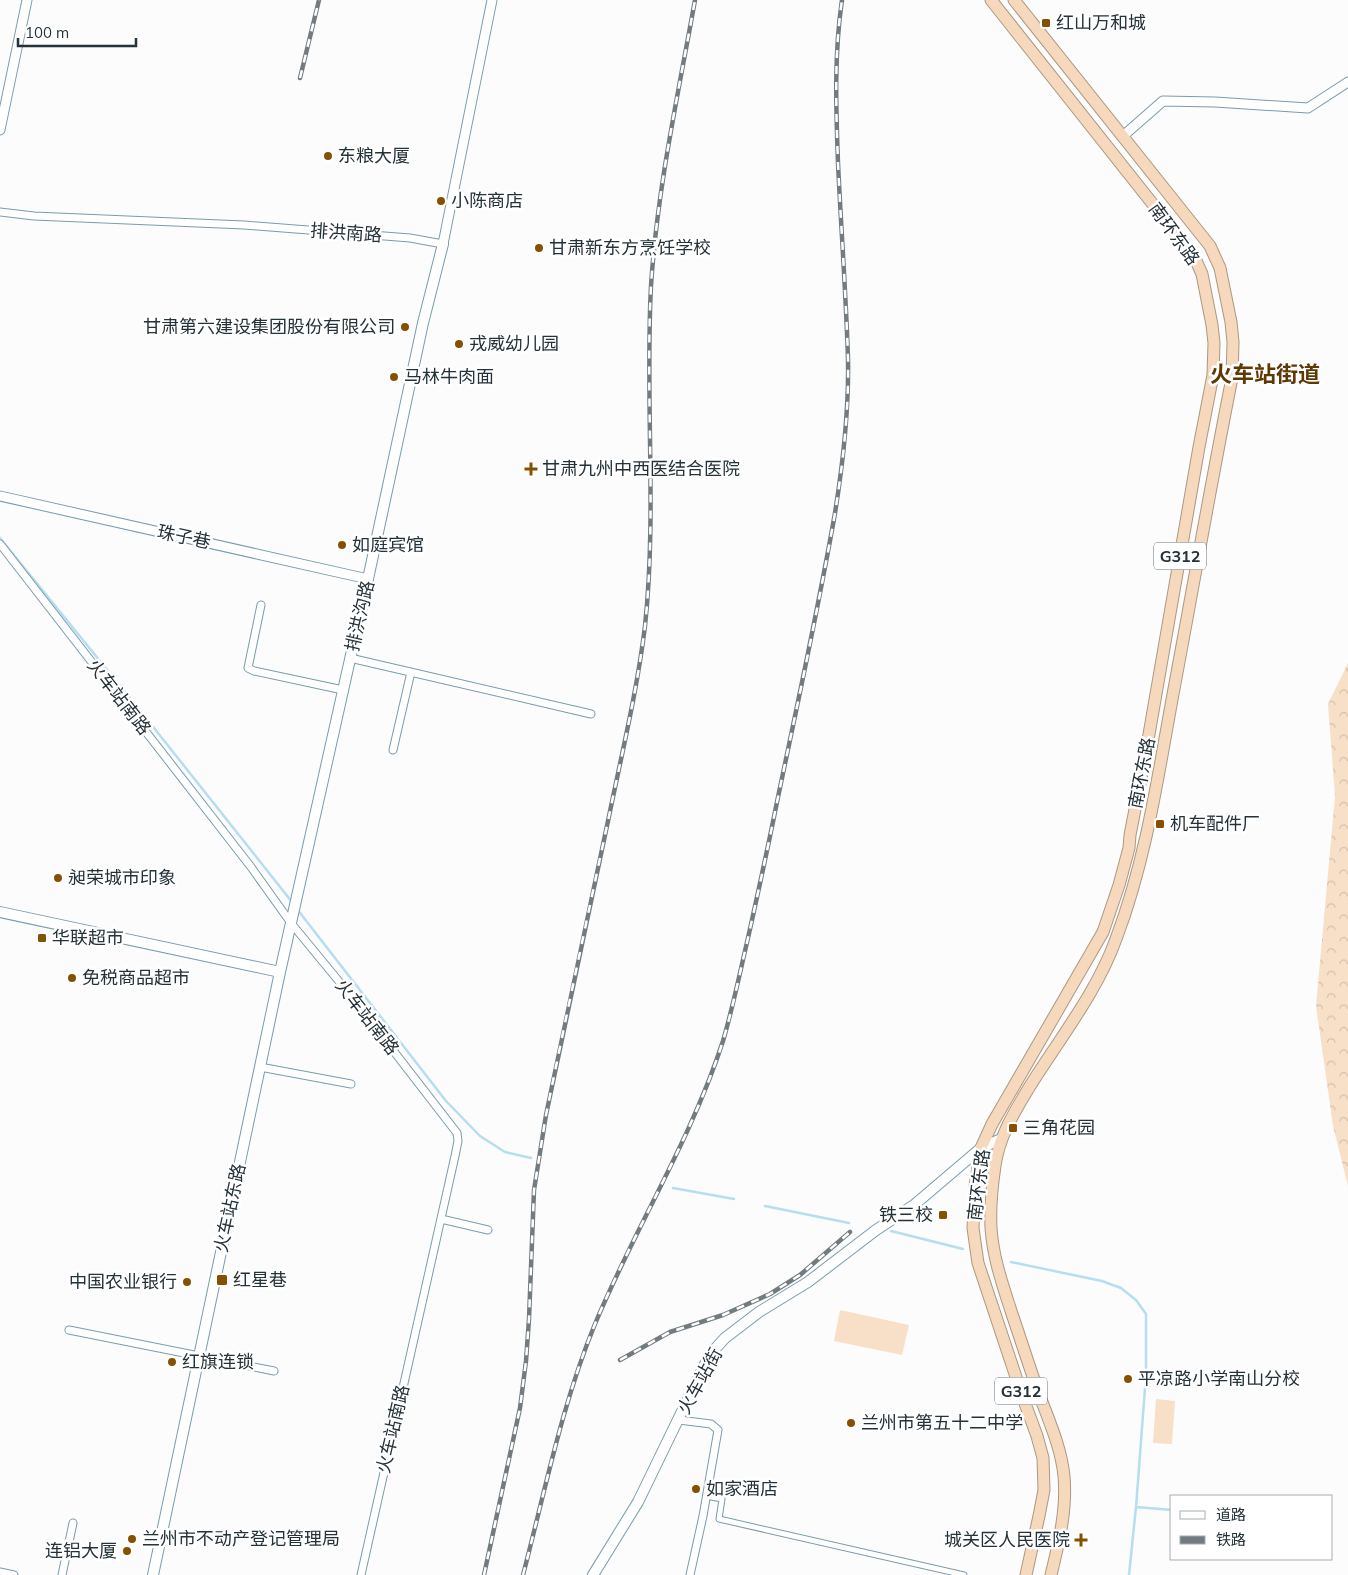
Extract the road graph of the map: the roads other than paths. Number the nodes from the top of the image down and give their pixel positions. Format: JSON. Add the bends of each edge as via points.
{"nodes":[{"id":1,"x":27,"y":0,"type":"edge"},
{"id":2,"x":492,"y":0,"type":"edge"},
{"id":3,"x":991,"y":0,"type":"edge"},
{"id":4,"x":1014,"y":0,"type":"edge"},
{"id":5,"x":1348,"y":82,"type":"edge"},
{"id":6,"x":0,"y":130,"type":"edge"},
{"id":7,"x":1123,"y":136,"type":"junction"},
{"id":8,"x":0,"y":212,"type":"edge"},
{"id":9,"x":443,"y":244,"type":"junction"},
{"id":10,"x":0,"y":496,"type":"edge"},
{"id":11,"x":0,"y":544,"type":"edge"},
{"id":12,"x":368,"y":579,"type":"junction"},
{"id":13,"x":261,"y":605,"type":"dead end"},
{"id":14,"x":350,"y":658,"type":"junction"},
{"id":15,"x":411,"y":672,"type":"junction"},
{"id":16,"x":343,"y":690,"type":"junction"},
{"id":17,"x":591,"y":714,"type":"dead end"},
{"id":18,"x":394,"y":750,"type":"dead end"},
{"id":19,"x":296,"y":899,"type":"joint"},
{"id":20,"x":0,"y":912,"type":"edge"},
{"id":21,"x":292,"y":920,"type":"junction"},
{"id":22,"x":280,"y":972,"type":"junction"},
{"id":23,"x":260,"y":1067,"type":"junction"},
{"id":24,"x":351,"y":1084,"type":"dead end"},
{"id":25,"x":1002,"y":1139,"type":"junction"},
{"id":26,"x":981,"y":1148,"type":"junction"},
{"id":27,"x":441,"y":1219,"type":"junction"},
{"id":28,"x":488,"y":1230,"type":"dead end"},
{"id":29,"x":69,"y":1330,"type":"dead end"},
{"id":30,"x":199,"y":1356,"type":"junction"},
{"id":31,"x":274,"y":1371,"type":"dead end"},
{"id":32,"x":679,"y":1420,"type":"junction"},
{"id":33,"x":706,"y":1496,"type":"junction"},
{"id":34,"x":73,"y":1523,"type":"dead end"},
{"id":35,"x":0,"y":1572,"type":"edge"},
{"id":36,"x":594,"y":1574,"type":"edge"},
{"id":37,"x":14,"y":1575,"type":"edge"},
{"id":38,"x":62,"y":1575,"type":"edge"},
{"id":39,"x":153,"y":1575,"type":"edge"},
{"id":40,"x":361,"y":1575,"type":"edge"},
{"id":41,"x":690,"y":1575,"type":"edge"},
{"id":42,"x":964,"y":1575,"type":"edge"},
{"id":43,"x":1026,"y":1575,"type":"edge"},
{"id":44,"x":1051,"y":1575,"type":"edge"}],
"edges":[{"from":1,"to":6,"type":"street"},
{"from":2,"to":9,"type":"street"},
{"from":3,"to":26,"type":"highway","name":"南环东路","number":"G312","via":[[1194,256],[1206,291],[1214,353],[1213,375],[1146,754],[1119,885],[1103,932]]},
{"from":4,"to":7,"type":"highway","name":"南环东路","number":"G312"},
{"from":5,"to":7,"type":"street","via":[[1308,108],[1163,101]]},
{"from":7,"to":25,"type":"highway","name":"南环东路","number":"G312","via":[[1210,246],[1220,268],[1233,342],[1232,378],[1159,774],[1132,894],[1115,942],[1091,992],[1018,1106]]},
{"from":8,"to":9,"type":"street","name":"排洪南路","via":[[249,226],[410,238]]},
{"from":9,"to":12,"type":"main road","name":"排洪沟路"},
{"from":10,"to":12,"type":"street","name":"珠子巷"},
{"from":11,"to":21,"type":"street","name":"火车站南路"},
{"from":12,"to":14,"type":"main road","name":"排洪沟路"},
{"from":13,"to":16,"type":"street","via":[[248,668]]},
{"from":14,"to":15,"type":"street"},
{"from":14,"to":16,"type":"main road","name":"排洪沟路"},
{"from":15,"to":17,"type":"street"},
{"from":15,"to":18,"type":"street"},
{"from":16,"to":19,"type":"main road","name":"排洪沟路"},
{"from":19,"to":21,"type":"main road","name":"火车站东路"},
{"from":20,"to":22,"type":"main road"},
{"from":21,"to":22,"type":"main road","name":"火车站东路"},
{"from":21,"to":27,"type":"street","name":"火车站南路","via":[[457,1133]]},
{"from":22,"to":23,"type":"main road","name":"火车站东路"},
{"from":23,"to":24,"type":"street"},
{"from":23,"to":30,"type":"main road","name":"火车站东路"},
{"from":25,"to":26,"type":"main road","name":"火车站街"},
{"from":25,"to":44,"type":"highway","name":"南环东路","number":"G312","via":[[995,1162],[991,1209],[995,1253],[1060,1452],[1064,1475],[1062,1528]]},
{"from":26,"to":32,"type":"main road","name":"火车站街","via":[[914,1205],[725,1338],[704,1366]]},
{"from":26,"to":43,"type":"highway","name":"南环东路","number":"G312","via":[[972,1228],[978,1263],[1043,1458],[1044,1490]]},
{"from":27,"to":28,"type":"street"},
{"from":27,"to":40,"type":"street","name":"火车站南路"},
{"from":29,"to":30,"type":"street"},
{"from":30,"to":31,"type":"street"},
{"from":30,"to":39,"type":"main road","name":"火车站东路"},
{"from":32,"to":33,"type":"street","via":[[711,1424],[718,1430]]},
{"from":32,"to":36,"type":"main road","name":"火车站街","via":[[638,1502]]},
{"from":33,"to":41,"type":"street"},
{"from":33,"to":42,"type":"street","via":[[722,1499],[718,1519]]},
{"from":34,"to":38,"type":"street"},
{"from":35,"to":37,"type":"street"}]}
